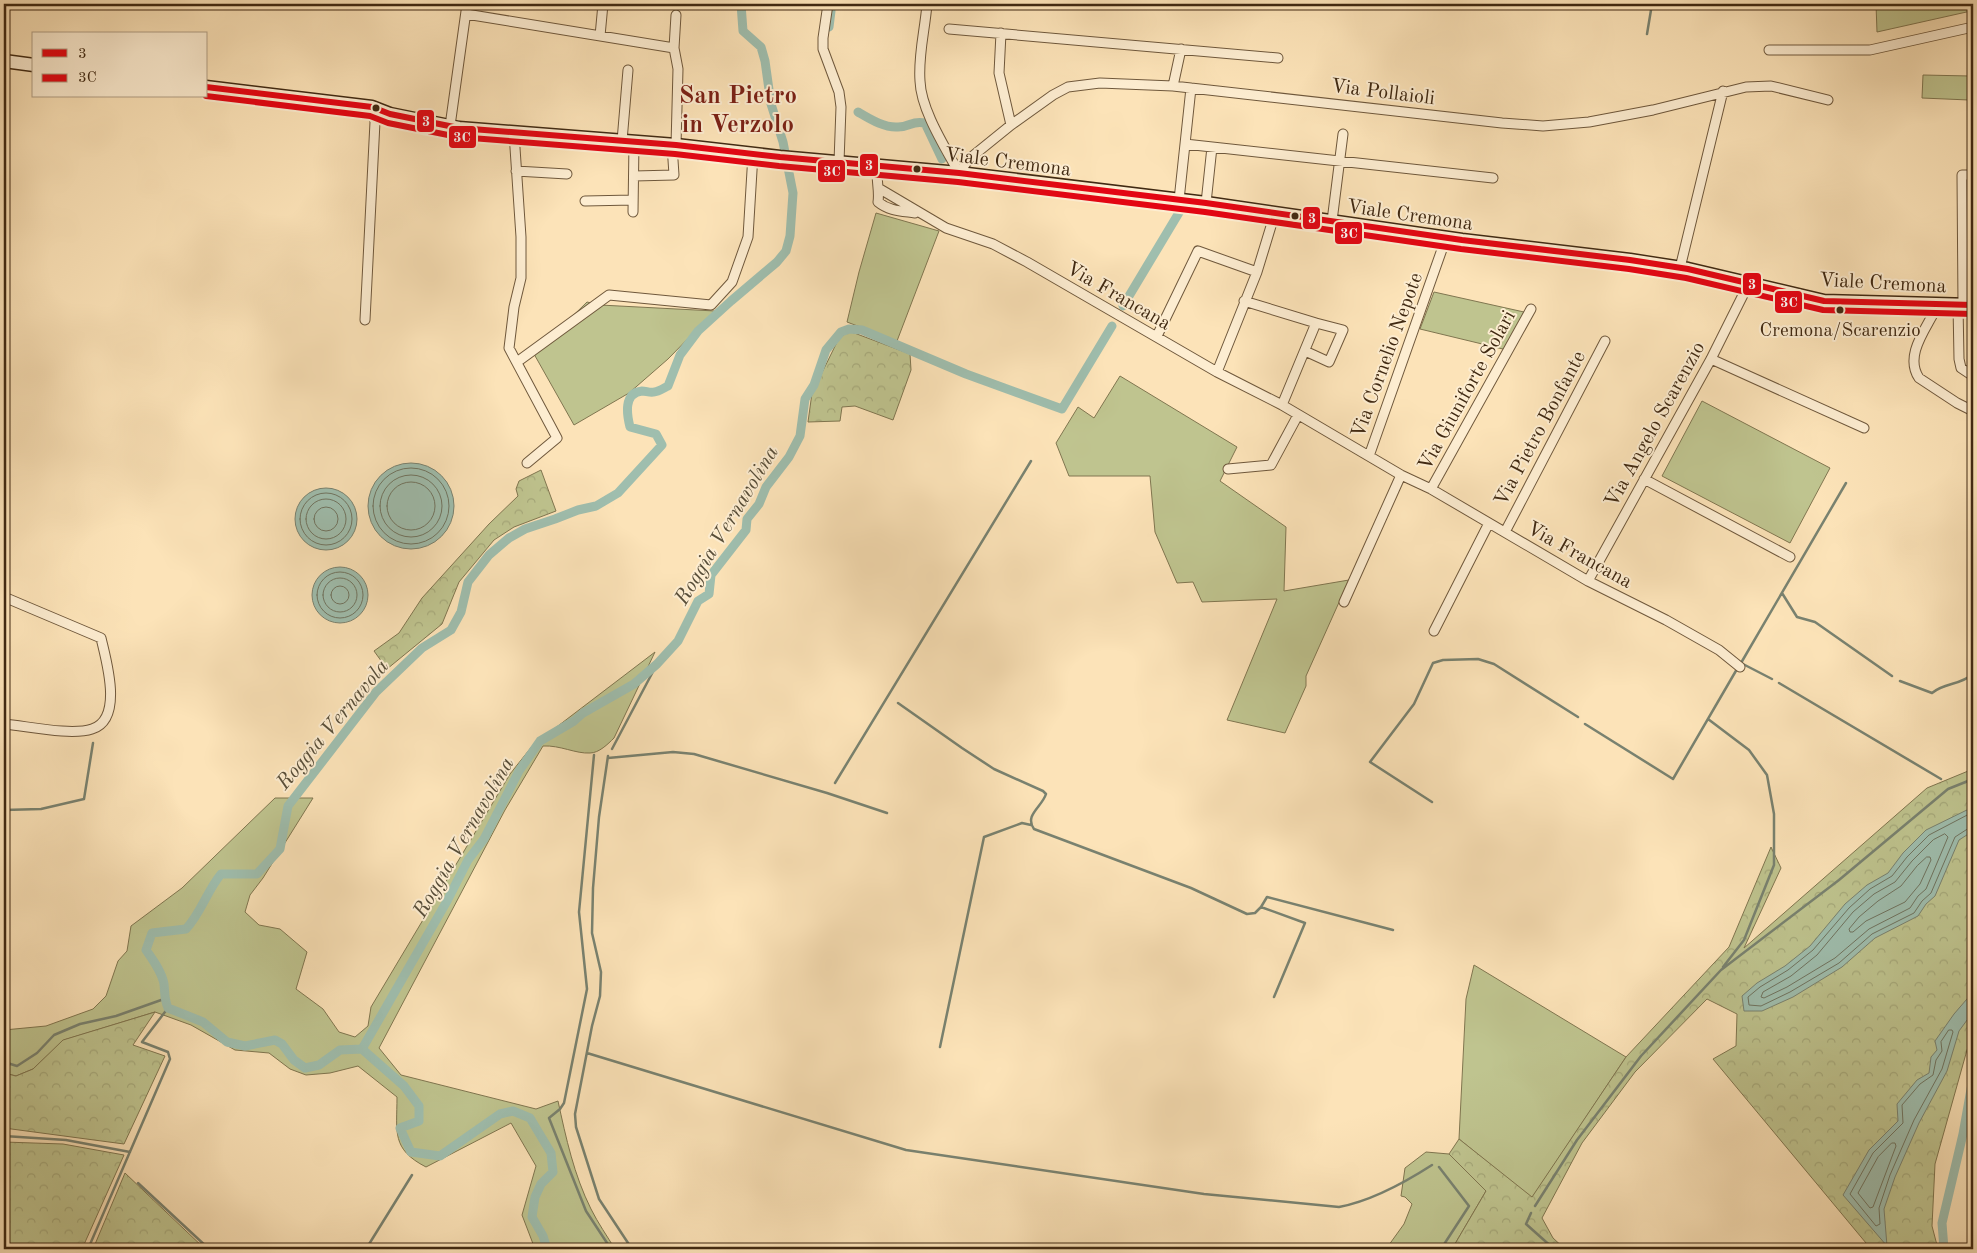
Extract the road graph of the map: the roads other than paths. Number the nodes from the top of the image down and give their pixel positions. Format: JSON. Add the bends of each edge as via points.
{"nodes":[{"id":1,"x":467,"y":4,"type":"edge"},
{"id":2,"x":603,"y":4,"type":"edge"},
{"id":3,"x":828,"y":4,"type":"edge"},
{"id":4,"x":927,"y":4,"type":"edge"},
{"id":5,"x":466,"y":14,"type":"junction"},
{"id":6,"x":676,"y":15,"type":"dead end"},
{"id":7,"x":1973,"y":27,"type":"edge"},
{"id":8,"x":949,"y":29,"type":"dead end"},
{"id":9,"x":1001,"y":33,"type":"junction"},
{"id":10,"x":600,"y":36,"type":"junction"},
{"id":11,"x":674,"y":48,"type":"junction"},
{"id":12,"x":1181,"y":49,"type":"junction"},
{"id":13,"x":1769,"y":50,"type":"dead end"},
{"id":14,"x":1278,"y":58,"type":"dead end"},
{"id":15,"x":4,"y":61,"type":"edge"},
{"id":16,"x":32,"y":64,"type":"edge"},
{"id":17,"x":628,"y":70,"type":"dead end"},
{"id":18,"x":1173,"y":86,"type":"junction"},
{"id":19,"x":208,"y":87,"type":"edge"},
{"id":20,"x":1191,"y":88,"type":"junction"},
{"id":21,"x":1723,"y":91,"type":"junction"},
{"id":22,"x":1828,"y":100,"type":"dead end"},
{"id":23,"x":372,"y":107,"type":"junction"},
{"id":24,"x":1011,"y":125,"type":"junction"},
{"id":25,"x":450,"y":126,"type":"junction"},
{"id":26,"x":514,"y":133,"type":"junction"},
{"id":27,"x":1343,"y":134,"type":"dead end"},
{"id":28,"x":628,"y":142,"type":"junction"},
{"id":29,"x":1185,"y":144,"type":"junction"},
{"id":30,"x":674,"y":145,"type":"junction"},
{"id":31,"x":1212,"y":147,"type":"junction"},
{"id":32,"x":753,"y":154,"type":"junction"},
{"id":33,"x":1338,"y":161,"type":"junction"},
{"id":34,"x":839,"y":162,"type":"junction"},
{"id":35,"x":878,"y":165,"type":"junction"},
{"id":36,"x":516,"y":171,"type":"junction"},
{"id":37,"x":959,"y":173,"type":"junction"},
{"id":38,"x":567,"y":174,"type":"dead end"},
{"id":39,"x":634,"y":176,"type":"junction"},
{"id":40,"x":1973,"y":176,"type":"edge"},
{"id":41,"x":1493,"y":178,"type":"dead end"},
{"id":42,"x":880,"y":190,"type":"junction"},
{"id":43,"x":633,"y":200,"type":"junction"},
{"id":44,"x":1179,"y":200,"type":"junction"},
{"id":45,"x":585,"y":201,"type":"dead end"},
{"id":46,"x":1206,"y":203,"type":"junction"},
{"id":47,"x":633,"y":212,"type":"dead end"},
{"id":48,"x":1275,"y":213,"type":"junction"},
{"id":49,"x":920,"y":214,"type":"junction"},
{"id":50,"x":1332,"y":221,"type":"junction"},
{"id":51,"x":1446,"y":238,"type":"junction"},
{"id":52,"x":1680,"y":268,"type":"junction"},
{"id":53,"x":1257,"y":272,"type":"junction"},
{"id":54,"x":1750,"y":283,"type":"junction"},
{"id":55,"x":1244,"y":301,"type":"junction"},
{"id":56,"x":1938,"y":304,"type":"junction"},
{"id":57,"x":1964,"y":305,"type":"edge"},
{"id":58,"x":1532,"y":309,"type":"dead end"},
{"id":59,"x":365,"y":320,"type":"dead end"},
{"id":60,"x":1316,"y":323,"type":"junction"},
{"id":61,"x":1157,"y":336,"type":"junction"},
{"id":62,"x":1605,"y":341,"type":"dead end"},
{"id":63,"x":1305,"y":351,"type":"junction"},
{"id":64,"x":1711,"y":359,"type":"junction"},
{"id":65,"x":517,"y":362,"type":"junction"},
{"id":66,"x":1217,"y":372,"type":"junction"},
{"id":67,"x":1973,"y":376,"type":"edge"},
{"id":68,"x":1282,"y":405,"type":"junction"},
{"id":69,"x":1973,"y":411,"type":"edge"},
{"id":70,"x":1298,"y":415,"type":"junction"},
{"id":71,"x":1864,"y":428,"type":"dead end"},
{"id":72,"x":1369,"y":456,"type":"junction"},
{"id":73,"x":527,"y":463,"type":"dead end"},
{"id":74,"x":1228,"y":469,"type":"dead end"},
{"id":75,"x":1401,"y":475,"type":"junction"},
{"id":76,"x":1644,"y":479,"type":"junction"},
{"id":77,"x":1432,"y":489,"type":"junction"},
{"id":78,"x":1489,"y":523,"type":"junction"},
{"id":79,"x":1504,"y":532,"type":"junction"},
{"id":80,"x":1790,"y":557,"type":"dead end"},
{"id":81,"x":1588,"y":581,"type":"junction"},
{"id":82,"x":4,"y":597,"type":"edge"},
{"id":83,"x":1344,"y":602,"type":"dead end"},
{"id":84,"x":1434,"y":631,"type":"dead end"},
{"id":85,"x":1740,"y":668,"type":"dead end"},
{"id":86,"x":4,"y":724,"type":"edge"}],
"edges":[{"from":1,"to":5,"type":"street"},
{"from":2,"to":10,"type":"street"},
{"from":3,"to":34,"type":"street","via":[[822,38],[841,107]]},
{"from":4,"to":37,"type":"street","via":[[921,41],[920,82],[926,107]]},
{"from":5,"to":10,"type":"street"},
{"from":5,"to":25,"type":"street"},
{"from":6,"to":11,"type":"street"},
{"from":7,"to":13,"type":"street","via":[[1870,50]]},
{"from":8,"to":9,"type":"street"},
{"from":9,"to":12,"type":"street"},
{"from":9,"to":24,"type":"street","via":[[999,72]]},
{"from":10,"to":11,"type":"street"},
{"from":11,"to":30,"type":"street","via":[[678,69]]},
{"from":12,"to":14,"type":"street"},
{"from":12,"to":18,"type":"street"},
{"from":15,"to":16,"type":"main road"},
{"from":17,"to":28,"type":"street"},
{"from":18,"to":20,"type":"street","name":"Via Pollaioli"},
{"from":18,"to":24,"type":"street","name":"Via Pollaioli","via":[[1100,83],[1068,88]]},
{"from":19,"to":23,"type":"main road","name":"Viale Cremona"},
{"from":20,"to":21,"type":"street","name":"Via Pollaioli","via":[[1543,126],[1621,117]]},
{"from":20,"to":29,"type":"street"},
{"from":21,"to":22,"type":"street","name":"Via Pollaioli","via":[[1770,86]]},
{"from":21,"to":52,"type":"street"},
{"from":23,"to":25,"type":"main road","name":"Viale Cremona","via":[[390,114]]},
{"from":23,"to":59,"type":"street","via":[[375,122]]},
{"from":24,"to":37,"type":"street","name":"Via Pollaioli","via":[[969,159]]},
{"from":25,"to":26,"type":"main road","name":"Viale Cremona"},
{"from":26,"to":28,"type":"main road","name":"Viale Cremona"},
{"from":26,"to":36,"type":"street"},
{"from":27,"to":33,"type":"street"},
{"from":28,"to":30,"type":"main road","name":"Viale Cremona"},
{"from":28,"to":39,"type":"street"},
{"from":29,"to":31,"type":"street"},
{"from":29,"to":44,"type":"street"},
{"from":30,"to":32,"type":"main road","name":"Viale Cremona"},
{"from":30,"to":39,"type":"street","via":[[674,175]]},
{"from":31,"to":33,"type":"street"},
{"from":31,"to":46,"type":"street"},
{"from":32,"to":34,"type":"main road","name":"Viale Cremona"},
{"from":32,"to":65,"type":"street","via":[[748,237],[732,282],[711,305],[609,295]]},
{"from":33,"to":41,"type":"street"},
{"from":33,"to":50,"type":"street"},
{"from":34,"to":35,"type":"main road","name":"Viale Cremona"},
{"from":35,"to":37,"type":"main road","name":"Viale Cremona"},
{"from":35,"to":42,"type":"street","name":"Via Francana","via":[[876,173]]},
{"from":36,"to":38,"type":"street"},
{"from":36,"to":65,"type":"street","via":[[521,278],[510,348]]},
{"from":37,"to":44,"type":"main road","name":"Viale Cremona"},
{"from":39,"to":43,"type":"street"},
{"from":40,"to":57,"type":"street","via":[[1962,175]]},
{"from":42,"to":49,"type":"street","name":"Via Francana"},
{"from":42,"to":49,"type":"street","name":"Via Francana","via":[[878,202],[885,208]]},
{"from":43,"to":45,"type":"street"},
{"from":43,"to":47,"type":"street"},
{"from":44,"to":46,"type":"main road","name":"Viale Cremona"},
{"from":46,"to":48,"type":"main road","name":"Viale Cremona"},
{"from":48,"to":50,"type":"main road","name":"Viale Cremona"},
{"from":48,"to":53,"type":"street"},
{"from":49,"to":61,"type":"street","name":"Via Francana","via":[[1027,262]]},
{"from":50,"to":51,"type":"main road","name":"Viale Cremona"},
{"from":51,"to":52,"type":"main road","name":"Viale Cremona"},
{"from":51,"to":72,"type":"street","name":"Via Cornelio Nepote"},
{"from":52,"to":54,"type":"main road","name":"Viale Cremona"},
{"from":53,"to":55,"type":"street"},
{"from":53,"to":61,"type":"street","via":[[1198,251]]},
{"from":54,"to":56,"type":"main road","name":"Viale Cremona","via":[[1824,301]]},
{"from":54,"to":64,"type":"street","name":"Via Angelo Scarenzio"},
{"from":55,"to":60,"type":"street"},
{"from":55,"to":66,"type":"street"},
{"from":56,"to":57,"type":"main road","name":"Viale Cremona"},
{"from":56,"to":69,"type":"street","via":[[1916,350],[1915,372],[1919,378]]},
{"from":57,"to":67,"type":"street","via":[[1959,360],[1962,368]]},
{"from":58,"to":77,"type":"street","name":"Via Giuniforte Solari"},
{"from":60,"to":63,"type":"street"},
{"from":60,"to":63,"type":"street","via":[[1343,330],[1329,362]]},
{"from":61,"to":66,"type":"street","name":"Via Francana"},
{"from":62,"to":79,"type":"street","name":"Via Pietro Bonfante"},
{"from":63,"to":68,"type":"street"},
{"from":64,"to":71,"type":"street"},
{"from":64,"to":76,"type":"street","name":"Via Angelo Scarenzio"},
{"from":65,"to":73,"type":"street","via":[[557,438]]},
{"from":66,"to":68,"type":"street","name":"Via Francana"},
{"from":68,"to":70,"type":"street","name":"Via Francana"},
{"from":70,"to":72,"type":"street","name":"Via Francana"},
{"from":70,"to":74,"type":"street","via":[[1271,465]]},
{"from":72,"to":75,"type":"street","name":"Via Francana"},
{"from":75,"to":77,"type":"street","name":"Via Francana"},
{"from":75,"to":83,"type":"street"},
{"from":76,"to":80,"type":"street"},
{"from":76,"to":81,"type":"street","name":"Via Angelo Scarenzio"},
{"from":77,"to":78,"type":"street","name":"Via Francana"},
{"from":78,"to":79,"type":"street","name":"Via Francana"},
{"from":78,"to":84,"type":"street"},
{"from":79,"to":81,"type":"street","name":"Via Francana"},
{"from":81,"to":85,"type":"street","name":"Via Francana","via":[[1719,650]]},
{"from":82,"to":86,"type":"street","via":[[101,638],[111,689],[109,712],[93,729],[76,731]]}]}
